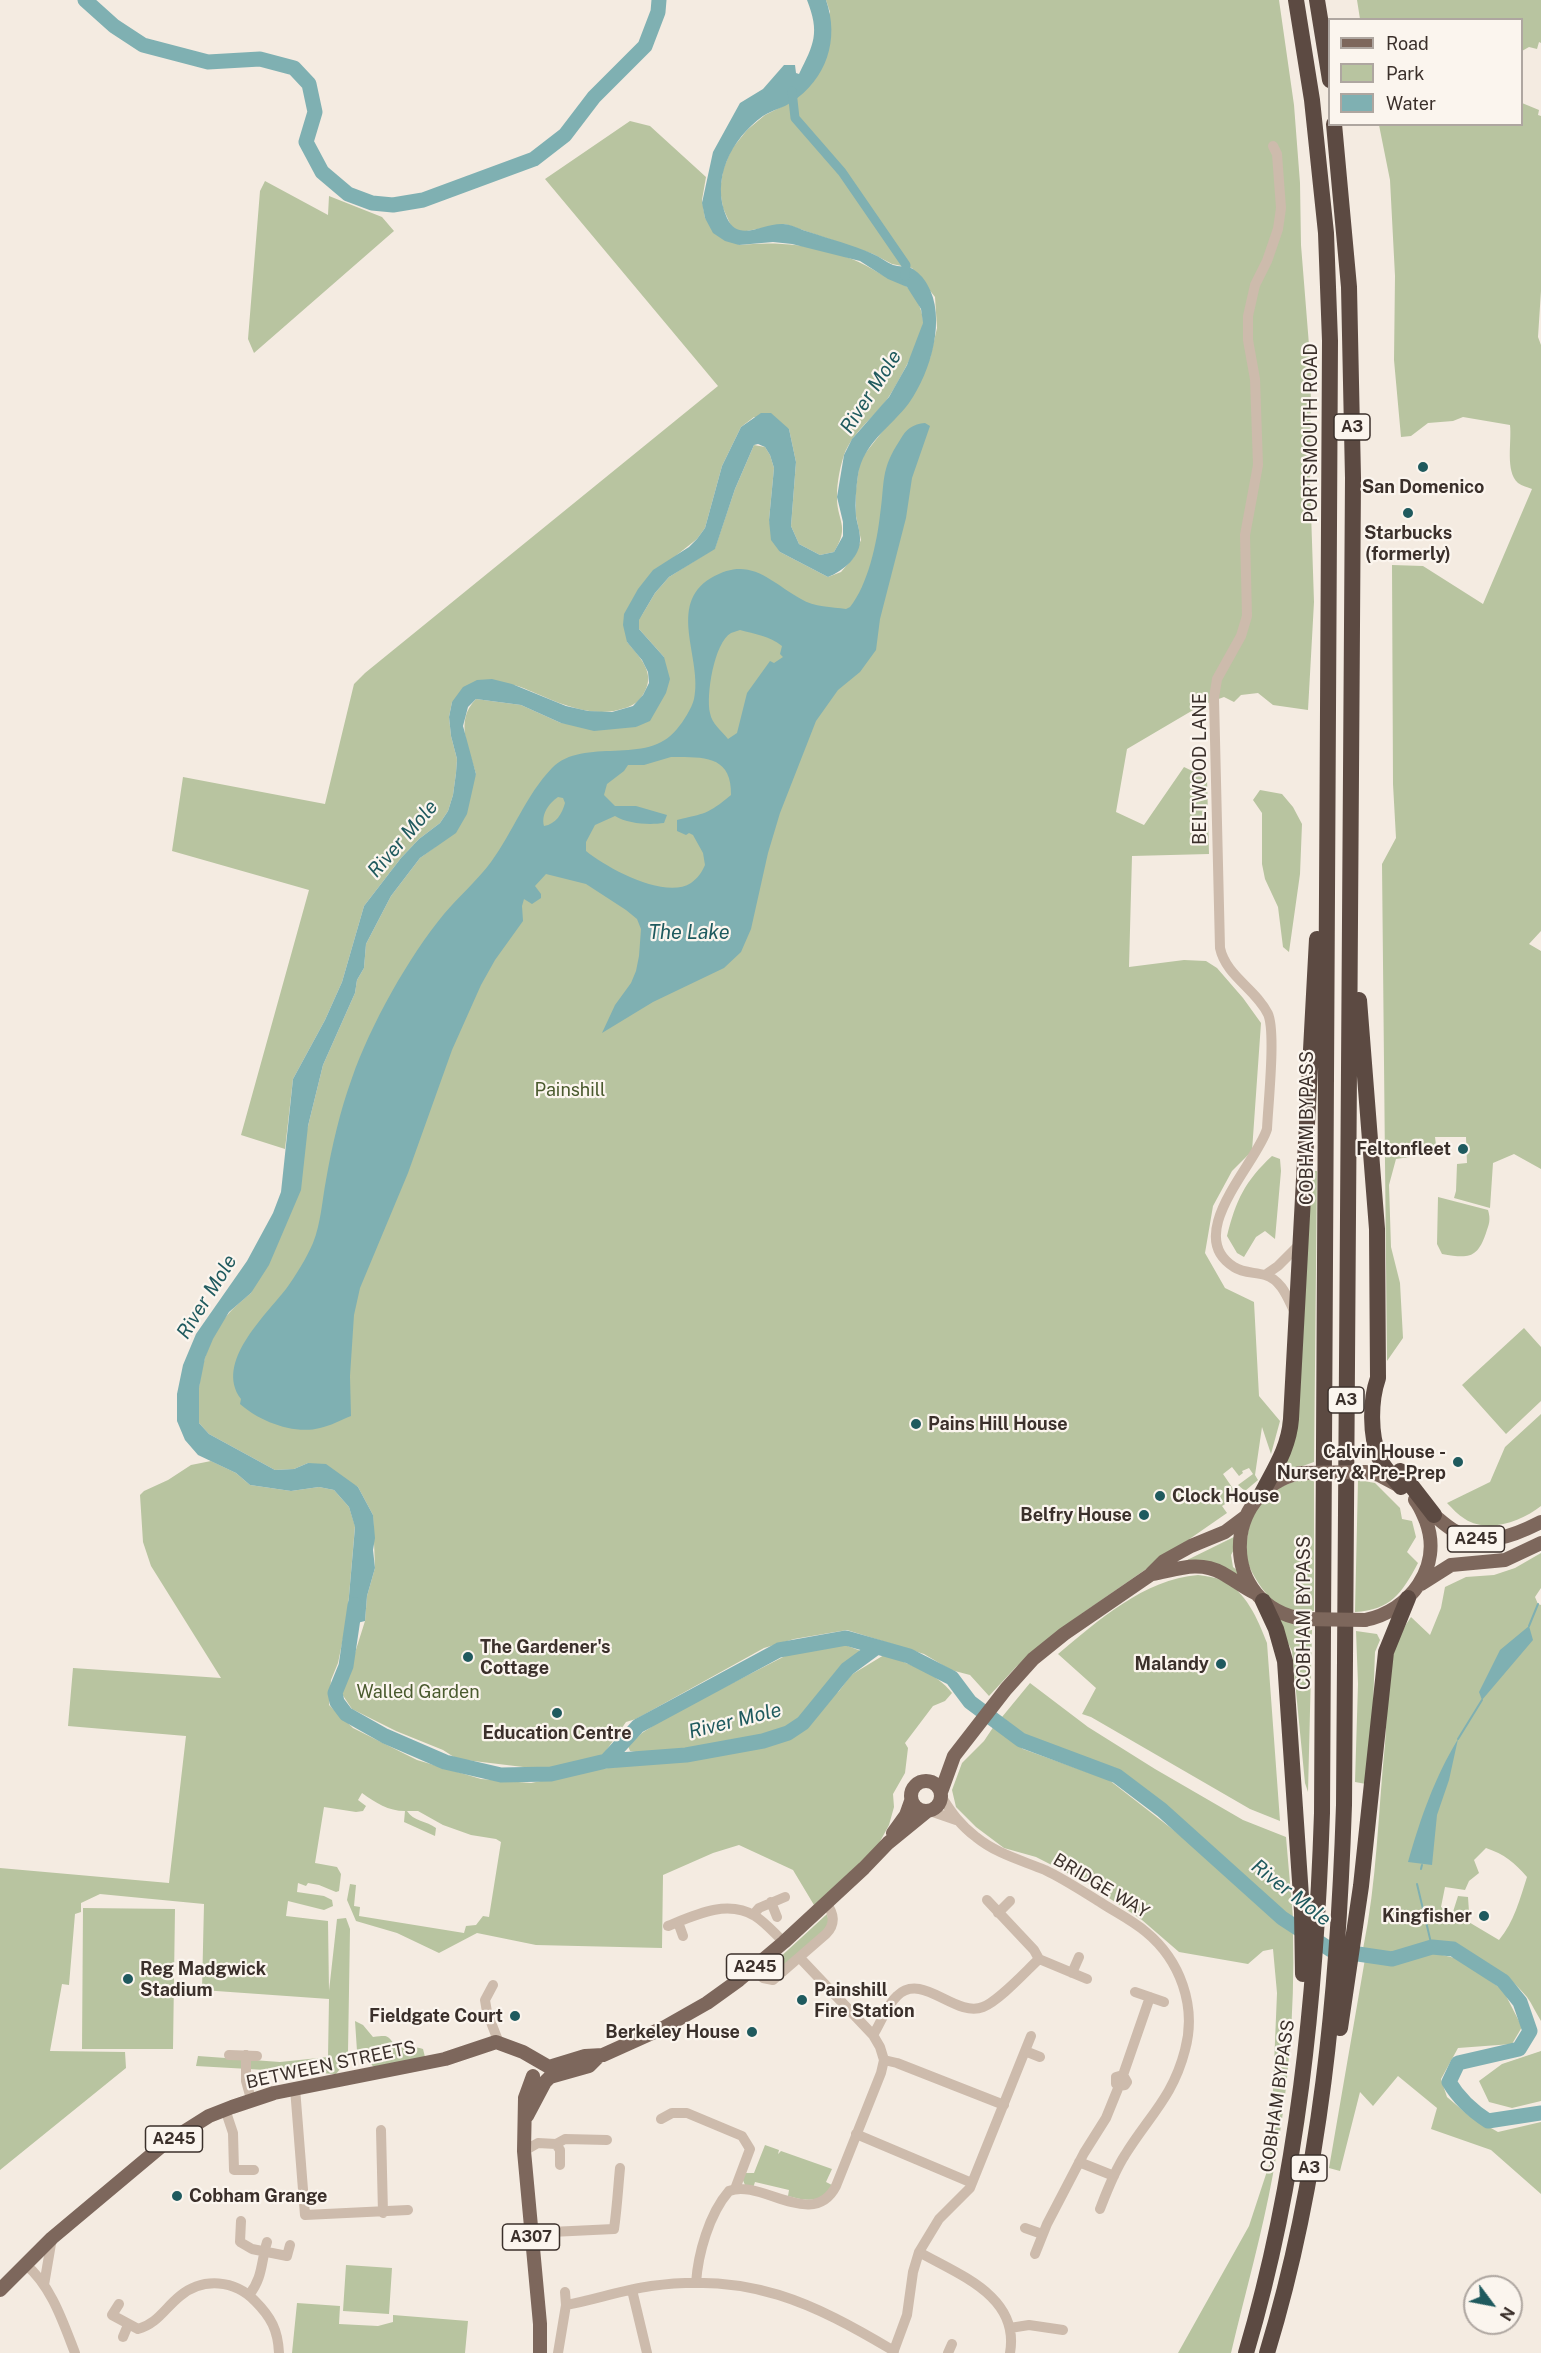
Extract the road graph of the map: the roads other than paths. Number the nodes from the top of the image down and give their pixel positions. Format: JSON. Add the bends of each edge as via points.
{"nodes":[{"id":1,"x":1296,"y":0,"type":"edge"},
{"id":2,"x":1317,"y":0,"type":"edge"},
{"id":3,"x":1328,"y":73,"type":"edge"},
{"id":4,"x":1334,"y":126,"type":"edge"},
{"id":5,"x":1273,"y":146,"type":"dead end"},
{"id":6,"x":1327,"y":867,"type":"junction"},
{"id":7,"x":1349,"y":892,"type":"junction"},
{"id":8,"x":1299,"y":1245,"type":"junction"},
{"id":9,"x":1265,"y":1275,"type":"junction"},
{"id":10,"x":1297,"y":1316,"type":"junction"},
{"id":11,"x":1378,"y":1378,"type":"junction"},
{"id":12,"x":1401,"y":1487,"type":"junction"},
{"id":13,"x":1262,"y":1493,"type":"junction"},
{"id":14,"x":1418,"y":1503,"type":"junction"},
{"id":15,"x":1434,"y":1515,"type":"junction"},
{"id":16,"x":1245,"y":1517,"type":"junction"},
{"id":17,"x":1541,"y":1522,"type":"edge"},
{"id":18,"x":1541,"y":1542,"type":"edge"},
{"id":19,"x":1150,"y":1575,"type":"junction"},
{"id":20,"x":1420,"y":1585,"type":"junction"},
{"id":21,"x":1259,"y":1597,"type":"junction"},
{"id":22,"x":1408,"y":1598,"type":"junction"},
{"id":23,"x":954,"y":1756,"type":"junction"},
{"id":24,"x":925,"y":1781,"type":"junction"},
{"id":25,"x":941,"y":1794,"type":"junction"},
{"id":26,"x":911,"y":1801,"type":"junction"},
{"id":27,"x":928,"y":1812,"type":"junction"},
{"id":28,"x":956,"y":1820,"type":"junction"},
{"id":29,"x":888,"y":1843,"type":"junction"},
{"id":30,"x":785,"y":1897,"type":"dead end"},
{"id":31,"x":987,"y":1900,"type":"dead end"},
{"id":32,"x":1010,"y":1901,"type":"dead end"},
{"id":33,"x":771,"y":1902,"type":"junction"},
{"id":34,"x":826,"y":1903,"type":"junction"},
{"id":35,"x":998,"y":1913,"type":"junction"},
{"id":36,"x":753,"y":1915,"type":"junction"},
{"id":37,"x":777,"y":1917,"type":"dead end"},
{"id":38,"x":683,"y":1936,"type":"dead end"},
{"id":39,"x":784,"y":1942,"type":"junction"},
{"id":40,"x":1079,"y":1957,"type":"dead end"},
{"id":41,"x":800,"y":1958,"type":"junction"},
{"id":42,"x":1039,"y":1959,"type":"junction"},
{"id":43,"x":754,"y":1968,"type":"junction"},
{"id":44,"x":1072,"y":1973,"type":"junction"},
{"id":45,"x":1087,"y":1979,"type":"dead end"},
{"id":46,"x":1308,"y":1985,"type":"junction"},
{"id":47,"x":494,"y":1986,"type":"dead end"},
{"id":48,"x":1135,"y":1992,"type":"dead end"},
{"id":49,"x":1339,"y":1994,"type":"junction"},
{"id":50,"x":1150,"y":1997,"type":"junction"},
{"id":51,"x":1164,"y":2002,"type":"dead end"},
{"id":52,"x":873,"y":2035,"type":"junction"},
{"id":53,"x":1031,"y":2036,"type":"dead end"},
{"id":54,"x":500,"y":2043,"type":"junction"},
{"id":55,"x":1025,"y":2051,"type":"junction"},
{"id":56,"x":229,"y":2055,"type":"dead end"},
{"id":57,"x":1040,"y":2057,"type":"dead end"},
{"id":58,"x":884,"y":2060,"type":"junction"},
{"id":59,"x":542,"y":2073,"type":"junction"},
{"id":60,"x":295,"y":2088,"type":"junction"},
{"id":61,"x":251,"y":2099,"type":"junction"},
{"id":62,"x":1004,"y":2105,"type":"junction"},
{"id":63,"x":225,"y":2109,"type":"junction"},
{"id":64,"x":661,"y":2119,"type":"dead end"},
{"id":65,"x":524,"y":2127,"type":"junction"},
{"id":66,"x":381,"y":2130,"type":"dead end"},
{"id":67,"x":856,"y":2134,"type":"junction"},
{"id":68,"x":608,"y":2140,"type":"dead end"},
{"id":69,"x":538,"y":2144,"type":"junction"},
{"id":70,"x":556,"y":2144,"type":"junction"},
{"id":71,"x":524,"y":2151,"type":"junction"},
{"id":72,"x":1079,"y":2162,"type":"junction"},
{"id":73,"x":560,"y":2165,"type":"dead end"},
{"id":74,"x":620,"y":2168,"type":"dead end"},
{"id":75,"x":254,"y":2170,"type":"dead end"},
{"id":76,"x":1114,"y":2176,"type":"junction"},
{"id":77,"x":972,"y":2183,"type":"junction"},
{"id":78,"x":735,"y":2189,"type":"junction"},
{"id":79,"x":1100,"y":2209,"type":"dead end"},
{"id":80,"x":408,"y":2210,"type":"dead end"},
{"id":81,"x":383,"y":2213,"type":"junction"},
{"id":82,"x":241,"y":2221,"type":"dead end"},
{"id":83,"x":1024,"y":2228,"type":"dead end"},
{"id":84,"x":530,"y":2233,"type":"junction"},
{"id":85,"x":1042,"y":2234,"type":"junction"},
{"id":86,"x":52,"y":2238,"type":"junction"},
{"id":87,"x":290,"y":2245,"type":"dead end"},
{"id":88,"x":265,"y":2247,"type":"junction"},
{"id":89,"x":919,"y":2252,"type":"junction"},
{"id":90,"x":1035,"y":2253,"type":"dead end"},
{"id":91,"x":25,"y":2264,"type":"junction"},
{"id":92,"x":696,"y":2283,"type":"junction"},
{"id":93,"x":44,"y":2285,"type":"junction"},
{"id":94,"x":0,"y":2290,"type":"edge"},
{"id":95,"x":632,"y":2290,"type":"junction"},
{"id":96,"x":565,"y":2292,"type":"dead end"},
{"id":97,"x":249,"y":2295,"type":"junction"},
{"id":98,"x":119,"y":2304,"type":"dead end"},
{"id":99,"x":566,"y":2305,"type":"junction"},
{"id":100,"x":128,"y":2325,"type":"junction"},
{"id":101,"x":1010,"y":2328,"type":"junction"},
{"id":102,"x":1063,"y":2331,"type":"dead end"},
{"id":103,"x":123,"y":2337,"type":"dead end"},
{"id":104,"x":893,"y":2352,"type":"edge"},
{"id":105,"x":75,"y":2353,"type":"edge"},
{"id":106,"x":279,"y":2353,"type":"edge"},
{"id":107,"x":540,"y":2353,"type":"edge"},
{"id":108,"x":558,"y":2353,"type":"edge"},
{"id":109,"x":647,"y":2353,"type":"edge"},
{"id":110,"x":1010,"y":2353,"type":"edge"},
{"id":111,"x":1246,"y":2353,"type":"edge"},
{"id":112,"x":1267,"y":2353,"type":"edge"}],
"edges":[{"from":1,"to":6,"type":"highway","name":"PORTSMOUTH ROAD","number":"A3","via":[[1325,222],[1330,341]]},
{"from":2,"to":3,"type":"highway"},
{"from":4,"to":7,"type":"highway","number":"A3","via":[[1352,368]]},
{"from":5,"to":9,"type":"street","name":"BELTWOOD LANE","via":[[1280,188],[1278,229],[1255,285],[1248,316],[1258,465],[1245,535],[1247,616],[1241,636],[1217,679],[1214,698],[1220,948],[1225,963],[1264,1008],[1272,1027],[1267,1129],[1220,1211],[1217,1241],[1231,1266]]},
{"from":6,"to":8,"type":"highway","via":[[1318,922]]},
{"from":6,"to":46,"type":"highway","name":"COBHAM BYPASS","number":"A3","via":[[1324,1653],[1319,1900]]},
{"from":7,"to":11,"type":"highway","via":[[1377,1229]]},
{"from":7,"to":49,"type":"highway","number":"A3","via":[[1346,1680]]},
{"from":8,"to":9,"type":"street"},
{"from":8,"to":10,"type":"highway"},
{"from":9,"to":10,"type":"street","via":[[1280,1286]]},
{"from":10,"to":13,"type":"highway","via":[[1290,1433]]},
{"from":11,"to":12,"type":"highway","via":[[1374,1390],[1376,1448]]},
{"from":11,"to":15,"type":"highway","via":[[1386,1448]]},
{"from":12,"to":13,"type":"main road","bridge":true,"via":[[1385,1477],[1365,1472],[1300,1473]]},
{"from":12,"to":14,"type":"main road"},
{"from":13,"to":16,"type":"main road","via":[[1251,1503]]},
{"from":14,"to":15,"type":"main road","number":"A245"},
{"from":14,"to":20,"type":"main road","via":[[1430,1540]]},
{"from":15,"to":17,"type":"main road","number":"A245","via":[[1458,1533],[1480,1539],[1513,1536]]},
{"from":16,"to":19,"type":"main road","via":[[1225,1532],[1164,1562]]},
{"from":16,"to":21,"type":"main road","via":[[1241,1558],[1246,1577]]},
{"from":18,"to":20,"type":"main road","number":"A245","via":[[1505,1560],[1451,1565]]},
{"from":19,"to":21,"type":"main road","via":[[1182,1567],[1203,1567],[1223,1574]]},
{"from":19,"to":23,"type":"main road","via":[[1053,1642],[1023,1669]]},
{"from":20,"to":22,"type":"main road"},
{"from":21,"to":22,"type":"main road","bridge":true,"via":[[1281,1612],[1302,1619],[1365,1620],[1385,1615]]},
{"from":21,"to":46,"type":"highway","via":[[1276,1629],[1284,1661]]},
{"from":22,"to":49,"type":"highway","via":[[1386,1652],[1357,1915]]},
{"from":23,"to":24,"type":"main road"},
{"from":23,"to":25,"type":"main road"},
{"from":24,"to":25,"type":"main road","via":[[936,1785]]},
{"from":24,"to":26,"type":"main road","via":[[914,1786]]},
{"from":25,"to":27,"type":"main road","via":[[939,1804]]},
{"from":25,"to":28,"type":"street","name":"BRIDGE WAY"},
{"from":26,"to":27,"type":"main road","via":[[915,1808]]},
{"from":26,"to":29,"type":"main road"},
{"from":27,"to":28,"type":"street","name":"BRIDGE WAY"},
{"from":27,"to":29,"type":"main road"},
{"from":28,"to":76,"type":"street","name":"BRIDGE WAY","via":[[993,1848],[1053,1874],[1135,1923],[1160,1945],[1177,1970],[1188,2010],[1183,2058],[1161,2107]]},
{"from":29,"to":34,"type":"main road","number":"A245"},
{"from":30,"to":33,"type":"street"},
{"from":31,"to":35,"type":"street"},
{"from":32,"to":35,"type":"street"},
{"from":33,"to":36,"type":"street"},
{"from":33,"to":37,"type":"street"},
{"from":34,"to":39,"type":"main road","number":"A245"},
{"from":34,"to":41,"type":"street","via":[[832,1912],[832,1928]]},
{"from":35,"to":42,"type":"street"},
{"from":36,"to":38,"type":"street","via":[[722,1909],[699,1914],[673,1924]]},
{"from":36,"to":39,"type":"street"},
{"from":39,"to":43,"type":"main road","number":"A245"},
{"from":40,"to":44,"type":"street"},
{"from":41,"to":43,"type":"street","via":[[773,1980],[763,1978]]},
{"from":41,"to":52,"type":"street"},
{"from":42,"to":44,"type":"street"},
{"from":42,"to":52,"type":"street","via":[[984,2007],[967,2008],[916,1988],[902,1992]]},
{"from":43,"to":59,"type":"main road","number":"A245","via":[[684,2017],[648,2036]]},
{"from":44,"to":45,"type":"street"},
{"from":46,"to":111,"type":"highway","name":"COBHAM BYPASS","number":"A3","via":[[1303,2068],[1287,2174]]},
{"from":47,"to":54,"type":"street","via":[[485,2000]]},
{"from":48,"to":50,"type":"street"},
{"from":49,"to":112,"type":"highway","number":"A3","via":[[1305,2193]]},
{"from":50,"to":51,"type":"street"},
{"from":50,"to":72,"type":"street","via":[[1123,2075],[1126,2084],[1119,2086],[1106,2118]]},
{"from":52,"to":58,"type":"street"},
{"from":53,"to":55,"type":"street"},
{"from":54,"to":59,"type":"main road","via":[[514,2049],[519,2058]]},
{"from":54,"to":60,"type":"main road","name":"BETWEEN STREETS","number":"A245","via":[[437,2061]]},
{"from":55,"to":57,"type":"street"},
{"from":55,"to":62,"type":"street"},
{"from":56,"to":61,"type":"street","via":[[252,2056],[246,2080]]},
{"from":58,"to":62,"type":"street"},
{"from":58,"to":67,"type":"street"},
{"from":59,"to":65,"type":"main road","number":"A307"},
{"from":60,"to":61,"type":"main road","name":"BETWEEN STREETS","number":"A245"},
{"from":60,"to":81,"type":"street","via":[[305,2215]]},
{"from":61,"to":63,"type":"main road","name":"BETWEEN STREETS","number":"A245"},
{"from":62,"to":77,"type":"street"},
{"from":63,"to":75,"type":"street","via":[[232,2133],[234,2170]]},
{"from":63,"to":86,"type":"main road","name":"BETWEEN STREETS","number":"A245","via":[[163,2145]]},
{"from":64,"to":78,"type":"street","via":[[672,2113],[687,2113],[745,2138],[750,2149]]},
{"from":65,"to":69,"type":"street"},
{"from":65,"to":71,"type":"main road","number":"A307"},
{"from":66,"to":81,"type":"street"},
{"from":67,"to":77,"type":"street"},
{"from":67,"to":78,"type":"street","via":[[833,2192],[821,2203],[804,2204]]},
{"from":68,"to":70,"type":"street","via":[[564,2139]]},
{"from":69,"to":70,"type":"street"},
{"from":69,"to":71,"type":"street"},
{"from":70,"to":73,"type":"street"},
{"from":71,"to":84,"type":"main road","number":"A307"},
{"from":72,"to":76,"type":"street"},
{"from":72,"to":85,"type":"street"},
{"from":74,"to":84,"type":"street","via":[[614,2229]]},
{"from":76,"to":79,"type":"street","name":"BRIDGE WAY"},
{"from":77,"to":89,"type":"street","via":[[933,2227]]},
{"from":78,"to":92,"type":"street","via":[[725,2196],[705,2238]]},
{"from":80,"to":81,"type":"street"},
{"from":82,"to":88,"type":"street","via":[[240,2242],[252,2249]]},
{"from":83,"to":85,"type":"street"},
{"from":84,"to":107,"type":"main road","number":"A307"},
{"from":85,"to":90,"type":"street"},
{"from":86,"to":91,"type":"main road","name":"BETWEEN STREETS","number":"A245"},
{"from":86,"to":93,"type":"street"},
{"from":87,"to":88,"type":"street","via":[[287,2256]]},
{"from":88,"to":97,"type":"street","via":[[262,2273]]},
{"from":89,"to":101,"type":"street","via":[[989,2294],[1004,2312]]},
{"from":89,"to":104,"type":"street","via":[[907,2315]]},
{"from":91,"to":93,"type":"street"},
{"from":91,"to":94,"type":"main road","name":"BETWEEN STREETS","number":"A245"},
{"from":92,"to":95,"type":"street"},
{"from":92,"to":104,"type":"street","via":[[746,2285],[787,2297],[838,2319]]},
{"from":93,"to":105,"type":"street"},
{"from":95,"to":99,"type":"street"},
{"from":95,"to":109,"type":"street"},
{"from":96,"to":99,"type":"street"},
{"from":97,"to":100,"type":"street","via":[[227,2284],[206,2283],[181,2295],[147,2327],[138,2330]]},
{"from":97,"to":106,"type":"street","via":[[273,2322]]},
{"from":98,"to":100,"type":"street","via":[[112,2315]]},
{"from":99,"to":108,"type":"street"},
{"from":100,"to":103,"type":"street"},
{"from":101,"to":102,"type":"street","via":[[1029,2325]]},
{"from":101,"to":110,"type":"street"}]}
